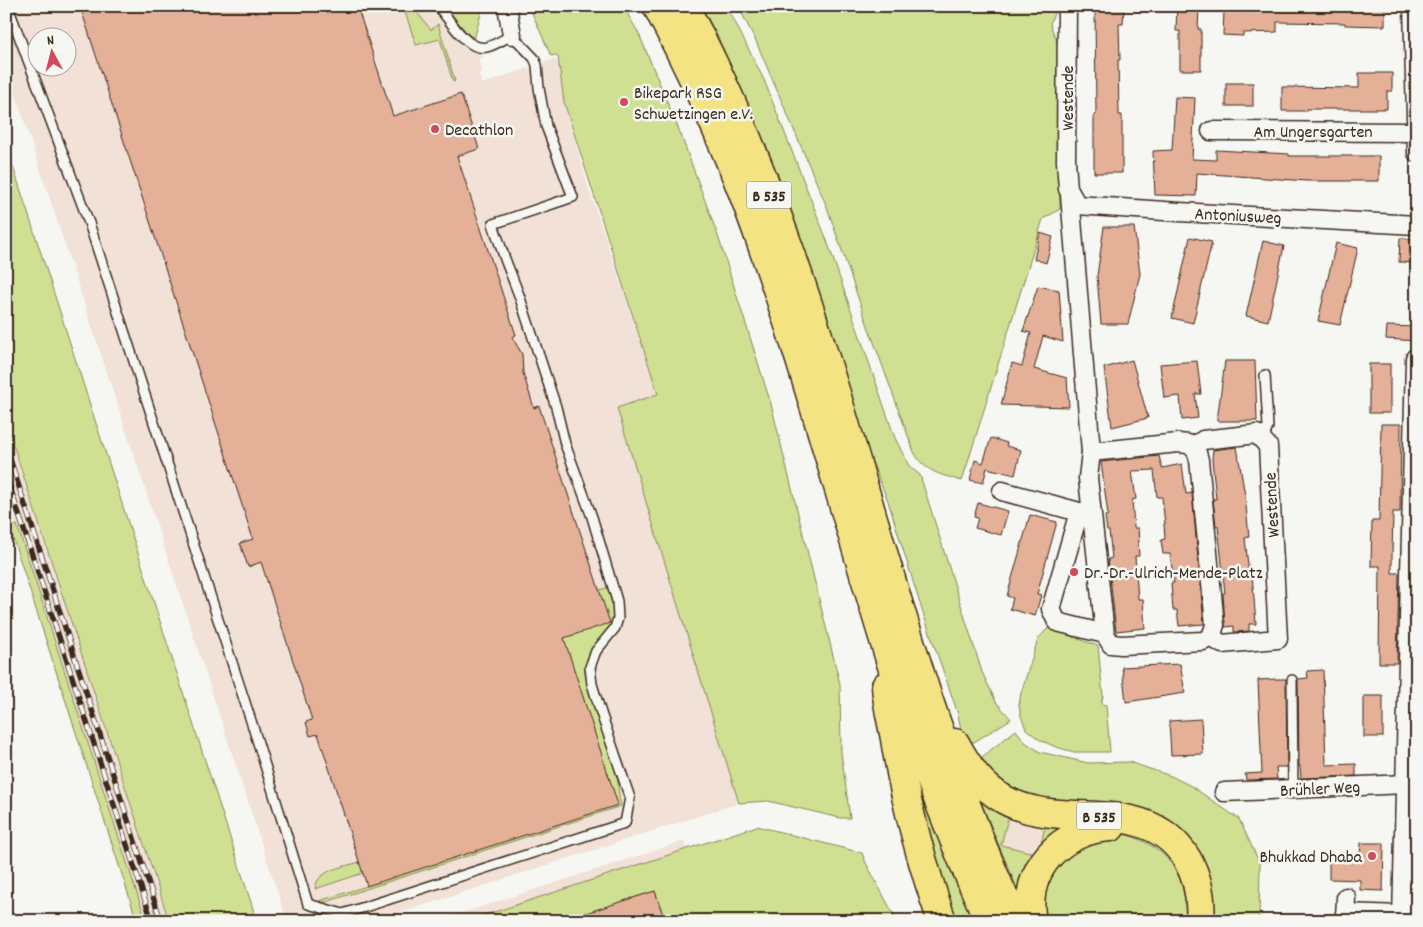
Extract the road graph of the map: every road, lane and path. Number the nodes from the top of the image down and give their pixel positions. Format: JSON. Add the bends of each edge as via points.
{"nodes":[{"id":1,"x":10,"y":6,"type":"edge"},
{"id":2,"x":438,"y":6,"type":"edge"},
{"id":3,"x":507,"y":6,"type":"edge"},
{"id":4,"x":658,"y":6,"type":"edge"},
{"id":5,"x":684,"y":6,"type":"edge"},
{"id":6,"x":1067,"y":6,"type":"edge"},
{"id":7,"x":1413,"y":6,"type":"edge"},
{"id":8,"x":512,"y":35,"type":"junction"},
{"id":9,"x":1211,"y":131,"type":"dead end"},
{"id":10,"x":1416,"y":132,"type":"edge"},
{"id":11,"x":1417,"y":153,"type":"edge"},
{"id":12,"x":1069,"y":192,"type":"junction"},
{"id":13,"x":1417,"y":225,"type":"edge"},
{"id":14,"x":1417,"y":358,"type":"edge"},
{"id":15,"x":1265,"y":375,"type":"dead end"},
{"id":16,"x":1263,"y":440,"type":"junction"},
{"id":17,"x":1193,"y":447,"type":"junction"},
{"id":18,"x":1091,"y":452,"type":"junction"},
{"id":19,"x":1002,"y":492,"type":"dead end"},
{"id":20,"x":1085,"y":512,"type":"junction"},
{"id":21,"x":1105,"y":634,"type":"junction"},
{"id":22,"x":1211,"y":636,"type":"junction"},
{"id":23,"x":883,"y":637,"type":"junction"},
{"id":24,"x":1292,"y":680,"type":"dead end"},
{"id":25,"x":925,"y":687,"type":"junction"},
{"id":26,"x":1411,"y":784,"type":"edge"},
{"id":27,"x":1293,"y":790,"type":"junction"},
{"id":28,"x":1224,"y":792,"type":"dead end"},
{"id":29,"x":1345,"y":910,"type":"edge"},
{"id":30,"x":1402,"y":918,"type":"edge"},
{"id":31,"x":942,"y":921,"type":"edge"},
{"id":32,"x":989,"y":921,"type":"edge"},
{"id":33,"x":1015,"y":921,"type":"edge"},
{"id":34,"x":1032,"y":921,"type":"edge"},
{"id":35,"x":1190,"y":921,"type":"edge"},
{"id":36,"x":1200,"y":921,"type":"edge"}],
"edges":[{"from":1,"to":8,"type":"lane","via":[[89,223],[308,904],[343,914],[625,823],[630,798],[592,684],[590,667],[596,651],[615,628],[617,601],[519,295],[493,224],[573,196],[546,126],[534,58]]},
{"from":2,"to":8,"type":"lane","via":[[463,38],[479,48]]},
{"from":3,"to":8,"type":"street"},
{"from":4,"to":23,"type":"highway","number":"B 535","via":[[723,143],[762,244]]},
{"from":5,"to":25,"type":"highway","number":"B 535","via":[[737,117],[790,254]]},
{"from":6,"to":12,"type":"street","name":"Westende","via":[[1066,161]]},
{"from":7,"to":10,"type":"street"},
{"from":9,"to":10,"type":"street","name":"Am Ungersgarten"},
{"from":10,"to":11,"type":"street"},
{"from":12,"to":13,"type":"street","name":"Antoniusweg","via":[[1077,205],[1092,207]]},
{"from":12,"to":18,"type":"street","name":"Westende"},
{"from":14,"to":26,"type":"street"},
{"from":15,"to":16,"type":"lane","via":[[1268,427]]},
{"from":16,"to":17,"type":"street","via":[[1257,434],[1203,440]]},
{"from":16,"to":22,"type":"street","name":"Westende","via":[[1268,446],[1278,639],[1222,644]]},
{"from":17,"to":18,"type":"street","via":[[1178,442]]},
{"from":17,"to":22,"type":"street","via":[[1199,460],[1215,625]]},
{"from":18,"to":20,"type":"street","name":"Westende"},
{"from":19,"to":20,"type":"street"},
{"from":20,"to":21,"type":"street","name":"Westende"},
{"from":20,"to":21,"type":"street","name":"Westende","via":[[1051,609],[1057,622]]},
{"from":21,"to":22,"type":"street","name":"Westende","via":[[1112,644],[1121,645],[1203,641]]},
{"from":23,"to":31,"type":"highway","number":"B 535","via":[[886,693],[900,773],[920,854]]},
{"from":23,"to":32,"type":"highway","number":"B 535","via":[[926,766]]},
{"from":24,"to":27,"type":"lane"},
{"from":25,"to":33,"type":"highway","number":"B 535","via":[[968,810]]},
{"from":25,"to":36,"type":"highway","number":"B 535","via":[[969,768],[994,793],[1039,812],[1135,820],[1156,828],[1166,836],[1184,854],[1195,874],[1200,895]]},
{"from":26,"to":27,"type":"street","name":"Brühler Weg"},
{"from":26,"to":30,"type":"street"},
{"from":27,"to":28,"type":"street","name":"Brühler Weg"},
{"from":29,"to":30,"type":"street"},
{"from":34,"to":35,"type":"highway","number":"B 535","via":[[1034,885],[1045,860],[1054,849],[1079,833],[1096,827],[1114,826],[1145,834],[1174,856],[1186,875],[1192,910]]}]}
